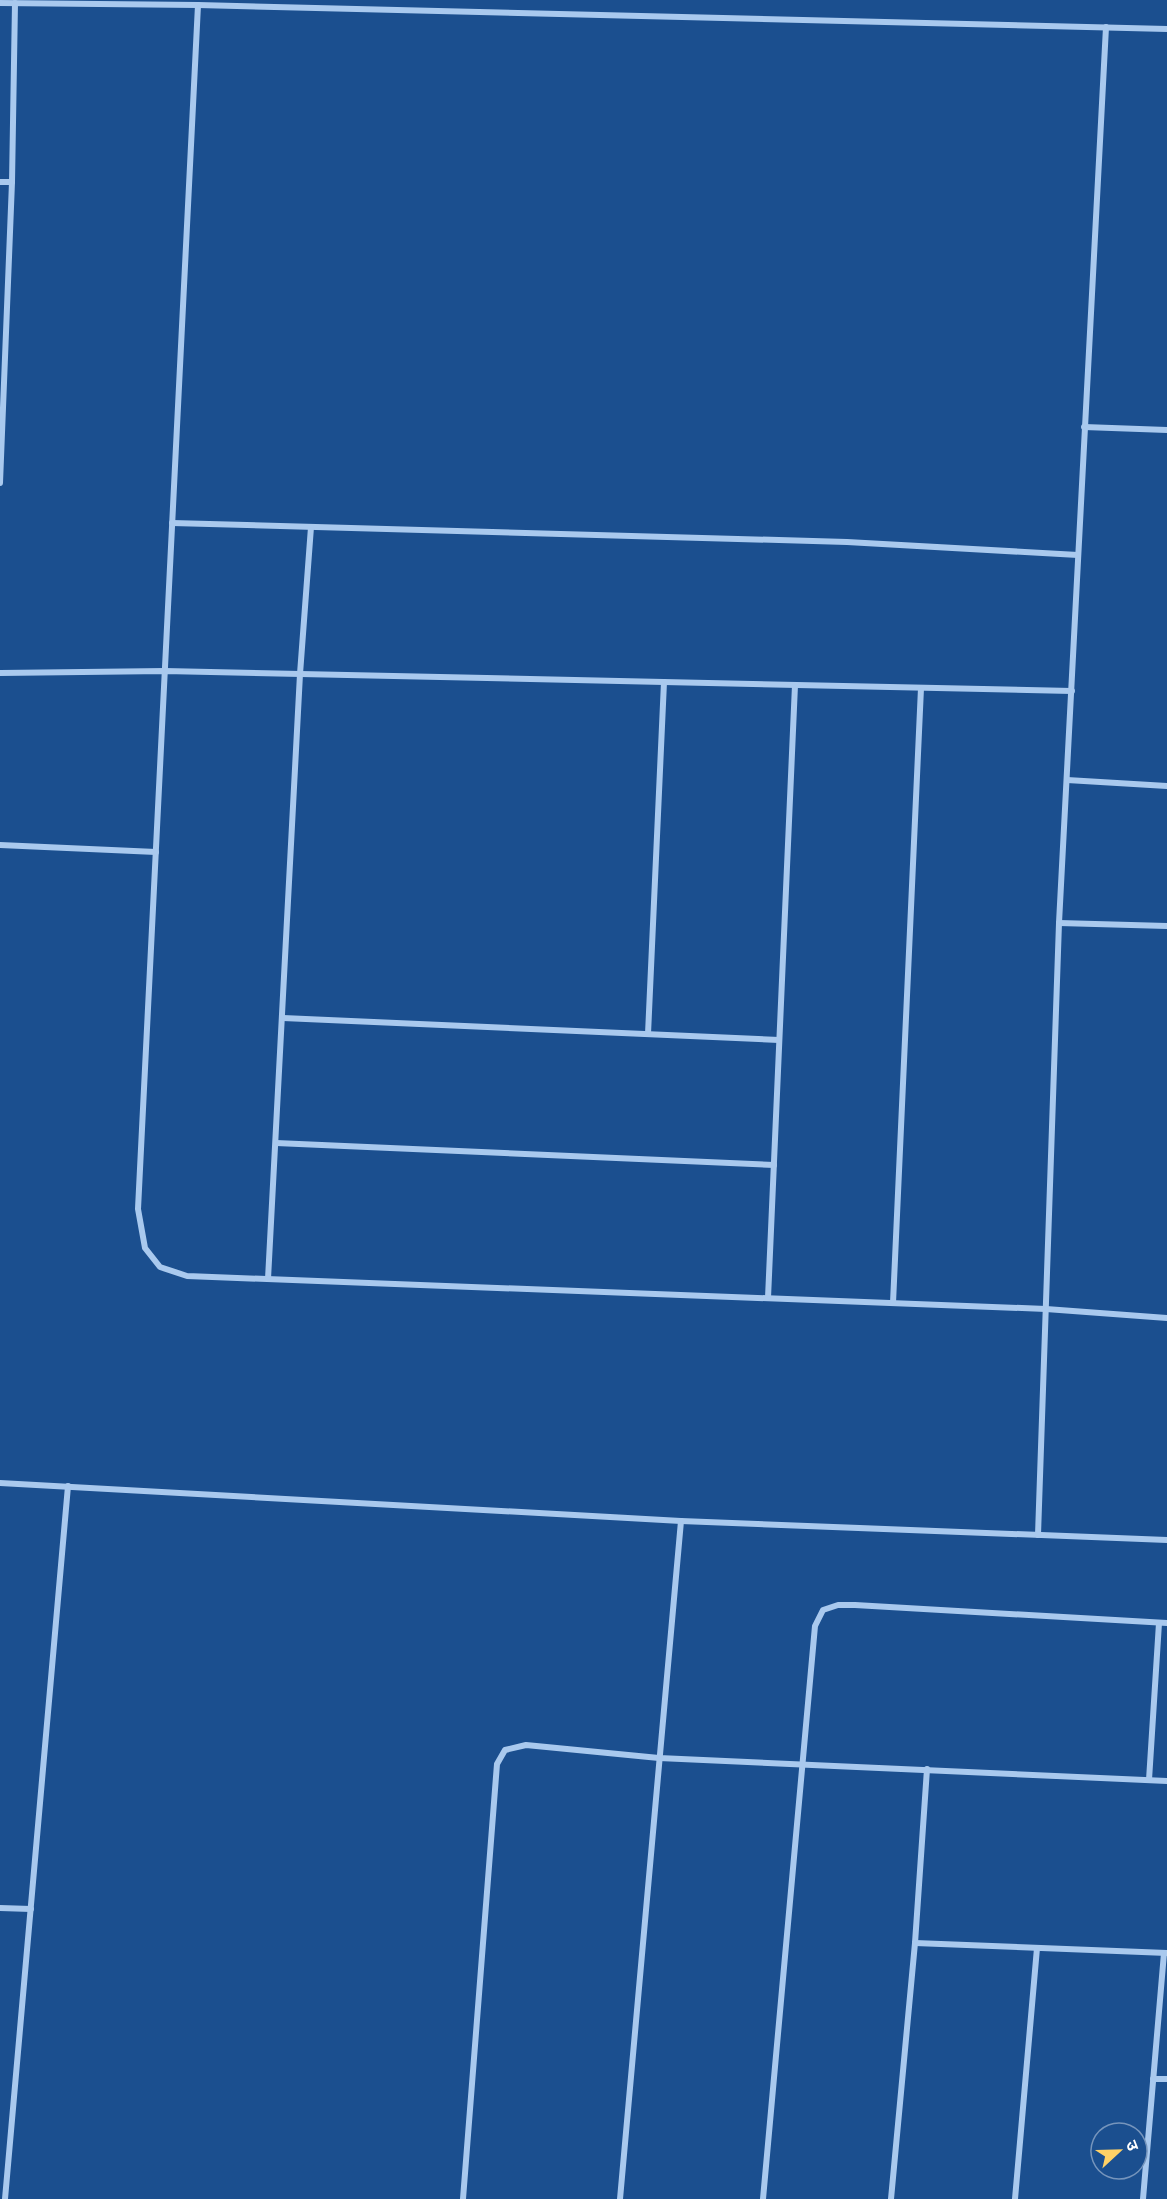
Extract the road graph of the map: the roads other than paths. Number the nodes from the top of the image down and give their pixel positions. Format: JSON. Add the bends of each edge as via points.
{"nodes":[{"id":1,"x":0,"y":3,"type":"edge"},
{"id":2,"x":15,"y":3,"type":"junction"},
{"id":3,"x":198,"y":5,"type":"junction"},
{"id":4,"x":1106,"y":27,"type":"junction"},
{"id":5,"x":1167,"y":29,"type":"edge"},
{"id":6,"x":0,"y":182,"type":"edge"},
{"id":7,"x":12,"y":182,"type":"junction"},
{"id":8,"x":1084,"y":427,"type":"junction"},
{"id":9,"x":1167,"y":430,"type":"edge"},
{"id":10,"x":0,"y":483,"type":"edge"},
{"id":11,"x":172,"y":523,"type":"junction"},
{"id":12,"x":311,"y":527,"type":"junction"},
{"id":13,"x":1078,"y":555,"type":"junction"},
{"id":14,"x":165,"y":671,"type":"junction"},
{"id":15,"x":0,"y":673,"type":"edge"},
{"id":16,"x":300,"y":674,"type":"junction"},
{"id":17,"x":664,"y":682,"type":"junction"},
{"id":18,"x":795,"y":685,"type":"junction"},
{"id":19,"x":921,"y":688,"type":"junction"},
{"id":20,"x":1072,"y":691,"type":"junction"},
{"id":21,"x":1067,"y":780,"type":"junction"},
{"id":22,"x":1167,"y":786,"type":"edge"},
{"id":23,"x":0,"y":845,"type":"edge"},
{"id":24,"x":156,"y":852,"type":"junction"},
{"id":25,"x":1059,"y":923,"type":"junction"},
{"id":26,"x":1167,"y":926,"type":"edge"},
{"id":27,"x":282,"y":1018,"type":"junction"},
{"id":28,"x":648,"y":1034,"type":"junction"},
{"id":29,"x":779,"y":1040,"type":"junction"},
{"id":30,"x":276,"y":1143,"type":"junction"},
{"id":31,"x":774,"y":1165,"type":"junction"},
{"id":32,"x":268,"y":1280,"type":"junction"},
{"id":33,"x":768,"y":1298,"type":"junction"},
{"id":34,"x":893,"y":1303,"type":"junction"},
{"id":35,"x":1046,"y":1309,"type":"junction"},
{"id":36,"x":1167,"y":1318,"type":"edge"},
{"id":37,"x":0,"y":1483,"type":"edge"},
{"id":38,"x":68,"y":1486,"type":"junction"},
{"id":39,"x":681,"y":1521,"type":"junction"},
{"id":40,"x":1038,"y":1535,"type":"junction"},
{"id":41,"x":1167,"y":1540,"type":"edge"},
{"id":42,"x":1159,"y":1623,"type":"junction"},
{"id":43,"x":1167,"y":1623,"type":"edge"},
{"id":44,"x":659,"y":1758,"type":"junction"},
{"id":45,"x":802,"y":1764,"type":"junction"},
{"id":46,"x":927,"y":1769,"type":"junction"},
{"id":47,"x":1149,"y":1780,"type":"junction"},
{"id":48,"x":1167,"y":1781,"type":"edge"},
{"id":49,"x":0,"y":1908,"type":"edge"},
{"id":50,"x":31,"y":1909,"type":"junction"},
{"id":51,"x":915,"y":1943,"type":"junction"},
{"id":52,"x":1037,"y":1948,"type":"junction"},
{"id":53,"x":1165,"y":1953,"type":"edge"},
{"id":54,"x":1153,"y":2079,"type":"junction"},
{"id":55,"x":1167,"y":2079,"type":"edge"},
{"id":56,"x":5,"y":2199,"type":"edge"},
{"id":57,"x":463,"y":2199,"type":"edge"},
{"id":58,"x":620,"y":2199,"type":"edge"},
{"id":59,"x":763,"y":2199,"type":"edge"},
{"id":60,"x":891,"y":2199,"type":"edge"},
{"id":61,"x":1015,"y":2199,"type":"edge"},
{"id":62,"x":1143,"y":2199,"type":"edge"}],
"edges":[{"from":1,"to":2,"type":"street"},
{"from":2,"to":3,"type":"street"},
{"from":2,"to":7,"type":"street"},
{"from":3,"to":4,"type":"street"},
{"from":3,"to":11,"type":"street"},
{"from":4,"to":5,"type":"street"},
{"from":4,"to":8,"type":"street"},
{"from":6,"to":7,"type":"street"},
{"from":7,"to":10,"type":"street"},
{"from":8,"to":9,"type":"street"},
{"from":8,"to":13,"type":"street"},
{"from":11,"to":12,"type":"street"},
{"from":11,"to":14,"type":"street"},
{"from":12,"to":13,"type":"street","via":[[847,542]]},
{"from":12,"to":16,"type":"street"},
{"from":13,"to":20,"type":"street"},
{"from":14,"to":15,"type":"street"},
{"from":14,"to":16,"type":"street"},
{"from":14,"to":24,"type":"street"},
{"from":16,"to":17,"type":"street"},
{"from":16,"to":27,"type":"street"},
{"from":17,"to":18,"type":"street"},
{"from":17,"to":28,"type":"street"},
{"from":18,"to":19,"type":"street"},
{"from":18,"to":29,"type":"street"},
{"from":19,"to":20,"type":"street"},
{"from":19,"to":34,"type":"street"},
{"from":20,"to":21,"type":"street"},
{"from":21,"to":22,"type":"street"},
{"from":21,"to":25,"type":"street"},
{"from":23,"to":24,"type":"street"},
{"from":24,"to":32,"type":"street","via":[[138,1209],[145,1248],[160,1267],[187,1276]]},
{"from":25,"to":26,"type":"street"},
{"from":25,"to":35,"type":"street"},
{"from":27,"to":28,"type":"street"},
{"from":27,"to":30,"type":"street"},
{"from":28,"to":29,"type":"street"},
{"from":29,"to":31,"type":"street"},
{"from":30,"to":31,"type":"street"},
{"from":30,"to":32,"type":"street"},
{"from":31,"to":33,"type":"street"},
{"from":32,"to":33,"type":"street"},
{"from":33,"to":34,"type":"street"},
{"from":34,"to":35,"type":"street"},
{"from":35,"to":36,"type":"street"},
{"from":35,"to":40,"type":"street"},
{"from":37,"to":38,"type":"street"},
{"from":38,"to":39,"type":"street"},
{"from":38,"to":50,"type":"street"},
{"from":39,"to":40,"type":"street"},
{"from":39,"to":44,"type":"street"},
{"from":40,"to":41,"type":"street"},
{"from":42,"to":43,"type":"street"},
{"from":42,"to":45,"type":"street","via":[[855,1605],[823,1610],[815,1626]]},
{"from":42,"to":47,"type":"street"},
{"from":44,"to":45,"type":"street"},
{"from":44,"to":57,"type":"street","via":[[526,1744],[505,1750],[497,1764]]},
{"from":44,"to":58,"type":"street"},
{"from":45,"to":46,"type":"street"},
{"from":45,"to":59,"type":"street"},
{"from":46,"to":47,"type":"street"},
{"from":46,"to":51,"type":"street"},
{"from":47,"to":48,"type":"street"},
{"from":49,"to":50,"type":"street"},
{"from":50,"to":56,"type":"street"},
{"from":51,"to":52,"type":"street"},
{"from":51,"to":60,"type":"street"},
{"from":52,"to":53,"type":"street"},
{"from":52,"to":61,"type":"street"},
{"from":53,"to":54,"type":"street"},
{"from":54,"to":55,"type":"street"},
{"from":54,"to":62,"type":"street"}]}
